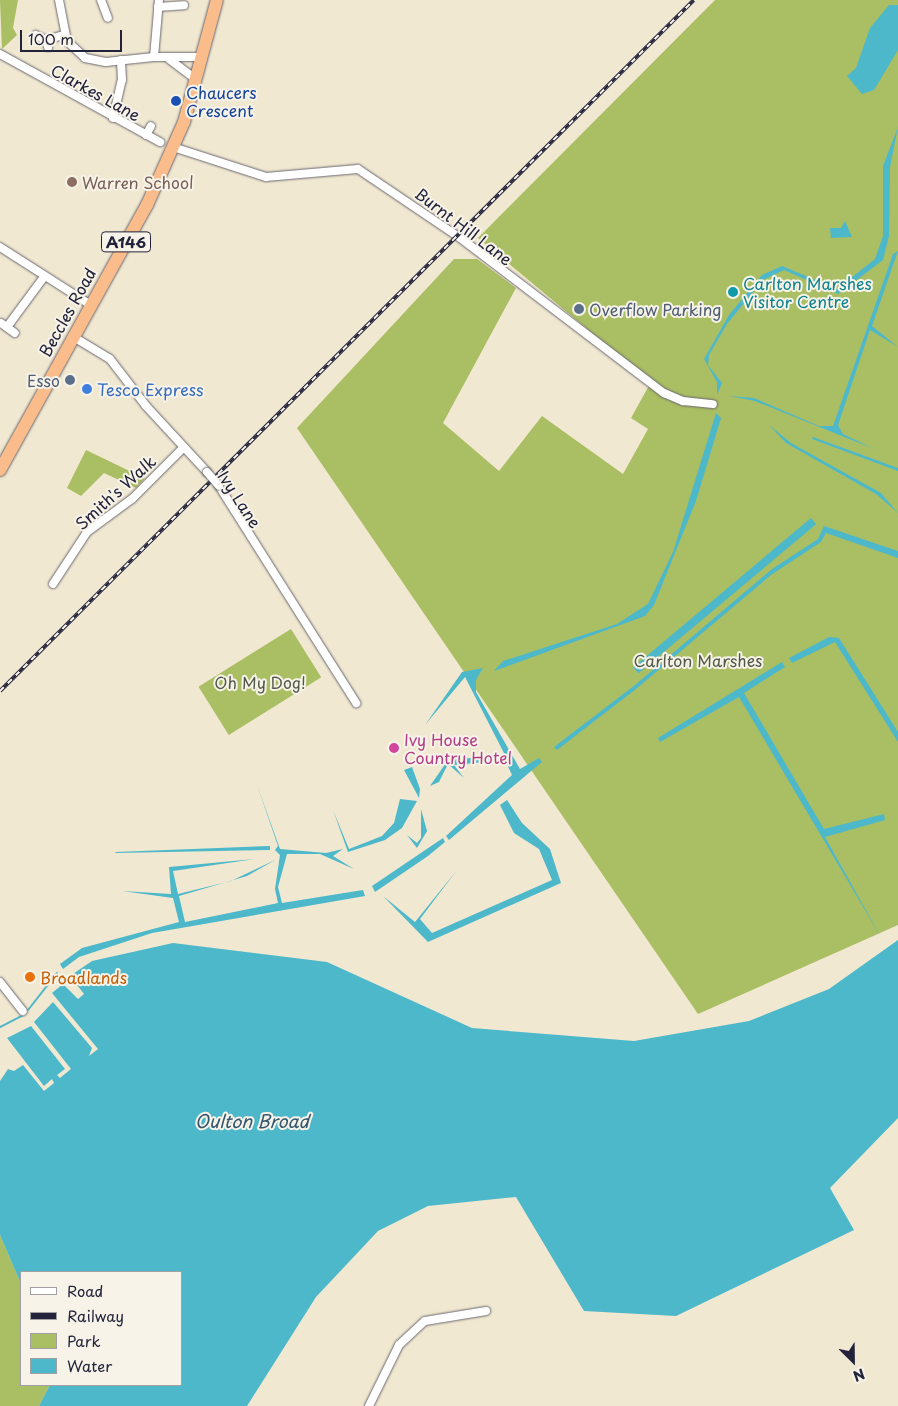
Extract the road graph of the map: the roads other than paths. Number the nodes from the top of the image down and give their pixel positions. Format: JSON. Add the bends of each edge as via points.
{"nodes":[{"id":1,"x":59,"y":0,"type":"edge"},
{"id":2,"x":217,"y":0,"type":"edge"},
{"id":3,"x":103,"y":3,"type":"edge"},
{"id":4,"x":159,"y":3,"type":"edge"},
{"id":5,"x":178,"y":3,"type":"edge"},
{"id":6,"x":96,"y":12,"type":"dead end"},
{"id":7,"x":108,"y":18,"type":"dead end"},
{"id":8,"x":36,"y":35,"type":"dead end"},
{"id":9,"x":64,"y":35,"type":"junction"},
{"id":10,"x":6,"y":55,"type":"edge"},
{"id":11,"x":154,"y":56,"type":"junction"},
{"id":12,"x":203,"y":57,"type":"junction"},
{"id":13,"x":169,"y":59,"type":"junction"},
{"id":14,"x":121,"y":60,"type":"junction"},
{"id":15,"x":196,"y":79,"type":"junction"},
{"id":16,"x":113,"y":118,"type":"junction"},
{"id":17,"x":151,"y":126,"type":"dead end"},
{"id":18,"x":146,"y":135,"type":"junction"},
{"id":19,"x":160,"y":142,"type":"dead end"},
{"id":20,"x":173,"y":147,"type":"junction"},
{"id":21,"x":0,"y":246,"type":"edge"},
{"id":22,"x":44,"y":277,"type":"junction"},
{"id":23,"x":89,"y":304,"type":"junction"},
{"id":24,"x":15,"y":333,"type":"dead end"},
{"id":25,"x":72,"y":336,"type":"junction"},
{"id":26,"x":713,"y":404,"type":"dead end"},
{"id":27,"x":183,"y":448,"type":"junction"},
{"id":28,"x":0,"y":470,"type":"edge"},
{"id":29,"x":52,"y":584,"type":"dead end"},
{"id":30,"x":356,"y":703,"type":"dead end"},
{"id":31,"x":0,"y":982,"type":"edge"},
{"id":32,"x":23,"y":1011,"type":"dead end"},
{"id":33,"x":486,"y":1311,"type":"dead end"},
{"id":34,"x":369,"y":1406,"type":"edge"}],
"edges":[{"from":1,"to":9,"type":"street"},
{"from":2,"to":12,"type":"highway","name":"Beccles Road","number":"A146"},
{"from":3,"to":6,"type":"street"},
{"from":3,"to":7,"type":"street"},
{"from":4,"to":5,"type":"street"},
{"from":4,"to":11,"type":"street"},
{"from":8,"to":9,"type":"street","via":[[47,44]]},
{"from":9,"to":14,"type":"street","via":[[85,58]]},
{"from":10,"to":16,"type":"street","name":"Clarkes Lane"},
{"from":11,"to":13,"type":"street"},
{"from":11,"to":14,"type":"street"},
{"from":12,"to":13,"type":"street"},
{"from":12,"to":15,"type":"highway","name":"Beccles Road","number":"A146"},
{"from":13,"to":15,"type":"street"},
{"from":14,"to":16,"type":"street","via":[[122,80]]},
{"from":15,"to":20,"type":"highway","name":"Beccles Road","number":"A146"},
{"from":16,"to":18,"type":"street","name":"Clarkes Lane"},
{"from":17,"to":18,"type":"street","name":"Clarkes Lane"},
{"from":18,"to":19,"type":"street","name":"Clarkes Lane"},
{"from":20,"to":23,"type":"highway","name":"Beccles Road","number":"A146","via":[[148,205]]},
{"from":20,"to":26,"type":"street","name":"Burnt Hill Lane","via":[[266,177],[358,169],[459,236],[664,393],[683,401]]},
{"from":21,"to":22,"type":"street"},
{"from":22,"to":23,"type":"street"},
{"from":22,"to":24,"type":"street","via":[[4,325]]},
{"from":23,"to":25,"type":"highway","name":"Beccles Road","number":"A146"},
{"from":25,"to":27,"type":"street","name":"Ivy Lane","via":[[110,359]]},
{"from":25,"to":28,"type":"highway","name":"Beccles Road","number":"A146"},
{"from":27,"to":29,"type":"street","name":"Smith's Walk","via":[[132,499],[87,532]]},
{"from":27,"to":30,"type":"street","name":"Ivy Lane","bridge":true,"via":[[219,486]]},
{"from":31,"to":32,"type":"street"},
{"from":33,"to":34,"type":"street","via":[[425,1321],[398,1345]]}]}
